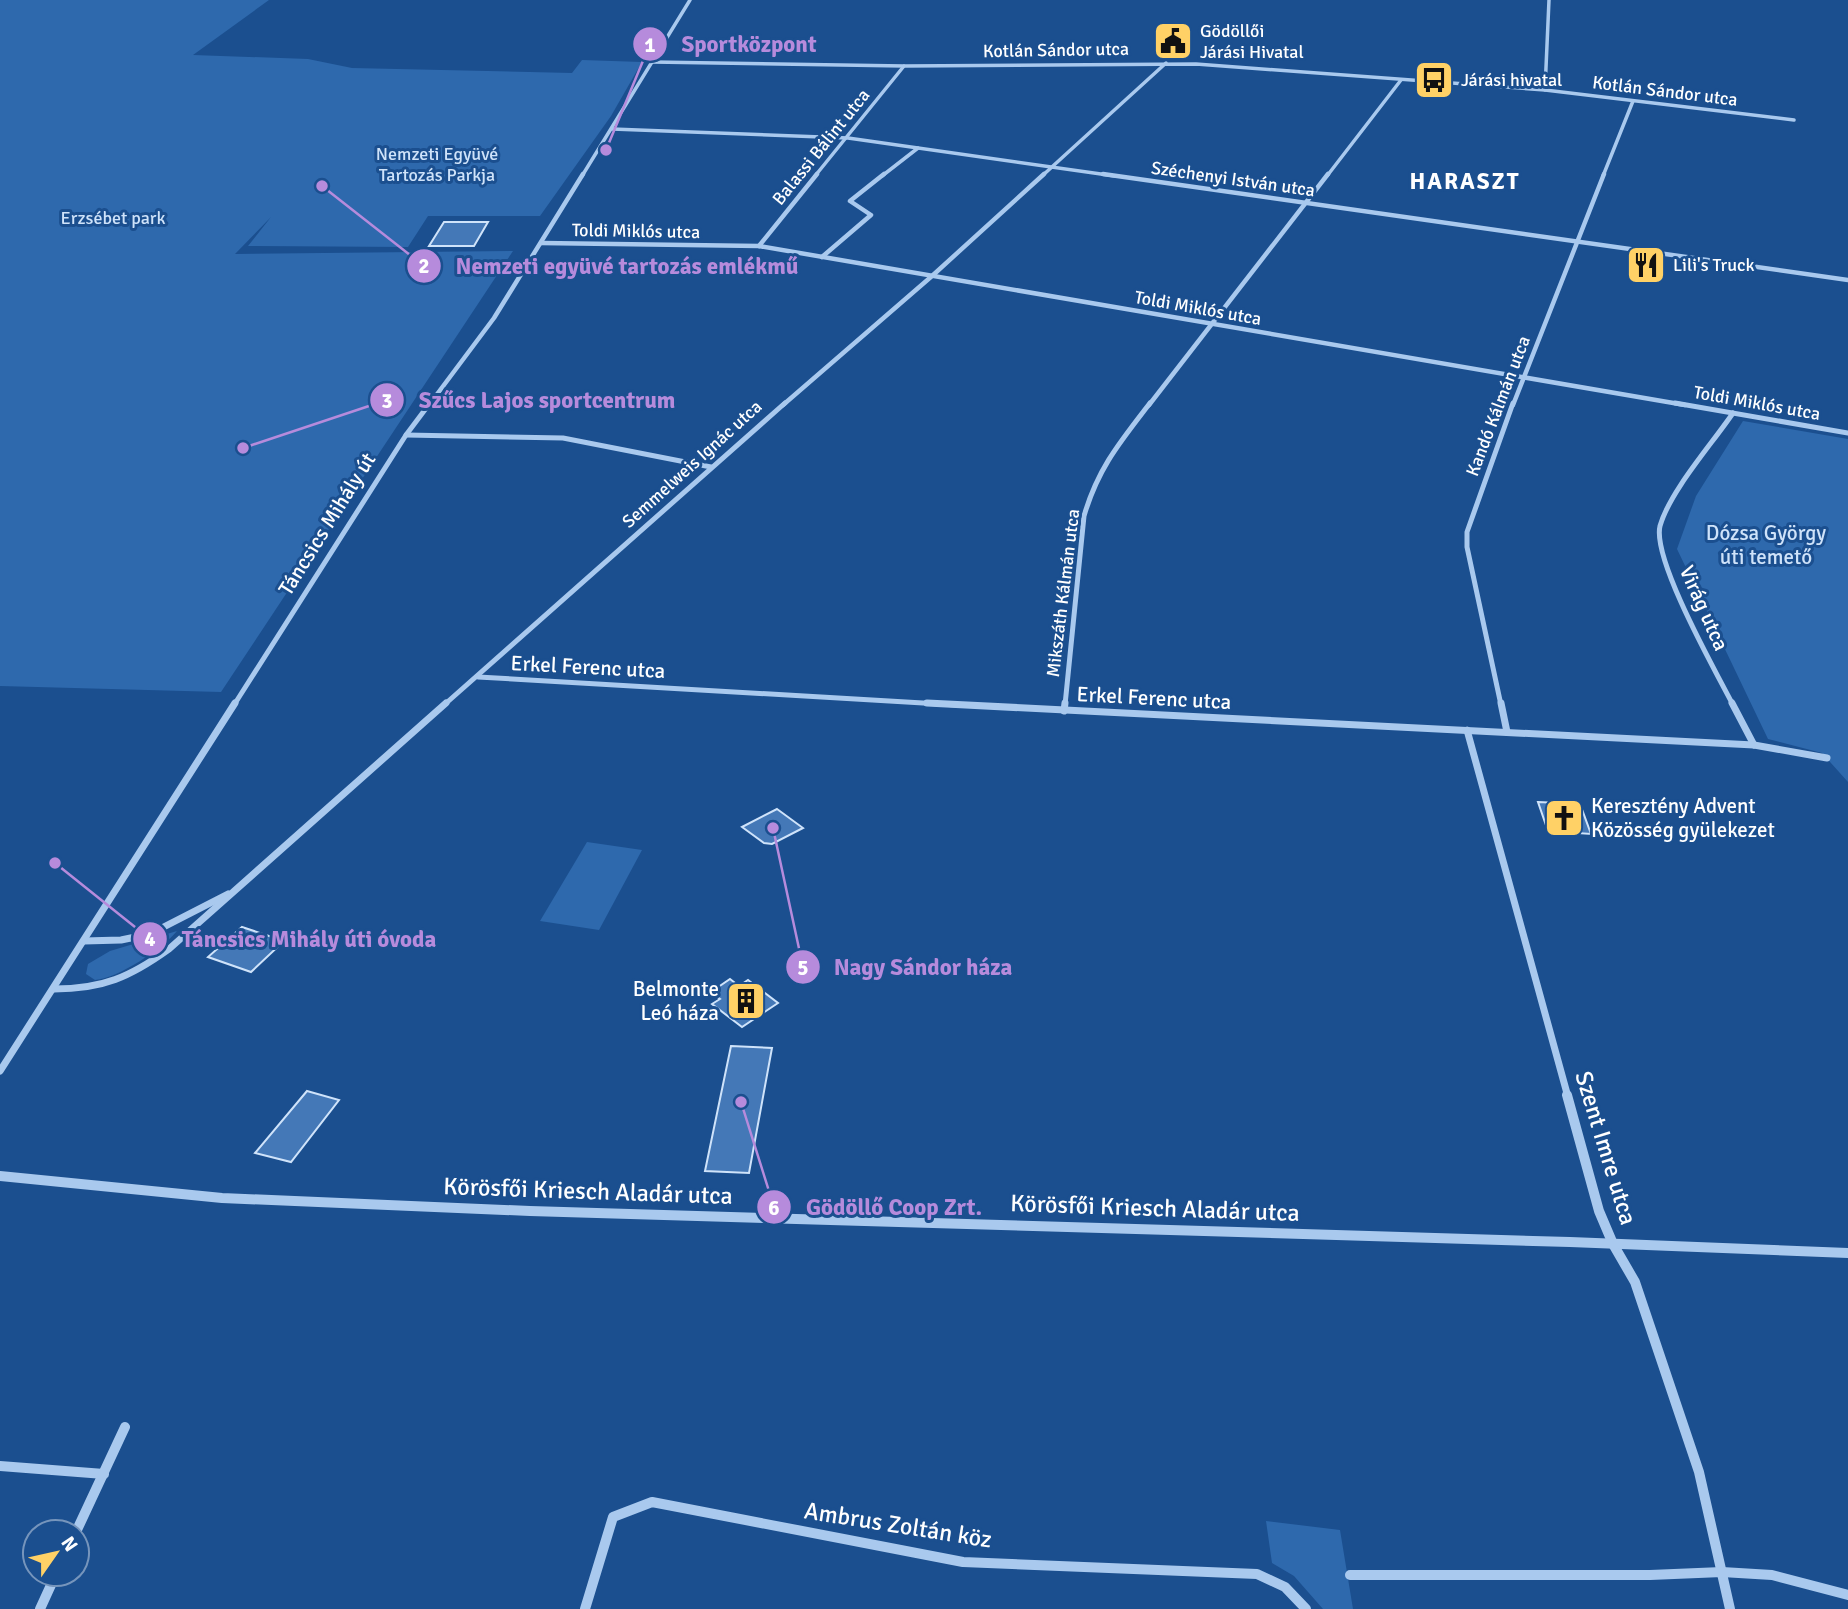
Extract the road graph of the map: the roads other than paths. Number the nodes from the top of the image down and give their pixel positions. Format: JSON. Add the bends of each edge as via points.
{"nodes":[{"id":1,"x":690,"y":0,"type":"edge"},
{"id":2,"x":1549,"y":0,"type":"edge"},
{"id":3,"x":652,"y":62,"type":"junction"},
{"id":4,"x":1166,"y":63,"type":"junction"},
{"id":5,"x":904,"y":66,"type":"junction"},
{"id":6,"x":1401,"y":80,"type":"junction"},
{"id":7,"x":1545,"y":90,"type":"junction"},
{"id":8,"x":1633,"y":101,"type":"junction"},
{"id":9,"x":1794,"y":120,"type":"dead end"},
{"id":10,"x":612,"y":129,"type":"junction"},
{"id":11,"x":848,"y":138,"type":"junction"},
{"id":12,"x":918,"y":148,"type":"junction"},
{"id":13,"x":1051,"y":167,"type":"junction"},
{"id":14,"x":1307,"y":203,"type":"junction"},
{"id":15,"x":1577,"y":242,"type":"junction"},
{"id":16,"x":541,"y":243,"type":"junction"},
{"id":17,"x":759,"y":246,"type":"junction"},
{"id":18,"x":822,"y":257,"type":"junction"},
{"id":19,"x":932,"y":276,"type":"junction"},
{"id":20,"x":1848,"y":280,"type":"edge"},
{"id":21,"x":1211,"y":325,"type":"junction"},
{"id":22,"x":1523,"y":376,"type":"junction"},
{"id":23,"x":1734,"y":413,"type":"junction"},
{"id":24,"x":1848,"y":433,"type":"edge"},
{"id":25,"x":406,"y":435,"type":"junction"},
{"id":26,"x":711,"y":467,"type":"junction"},
{"id":27,"x":478,"y":677,"type":"junction"},
{"id":28,"x":1064,"y":711,"type":"junction"},
{"id":29,"x":1467,"y":730,"type":"junction"},
{"id":30,"x":1507,"y":732,"type":"junction"},
{"id":31,"x":1754,"y":744,"type":"junction"},
{"id":32,"x":1827,"y":758,"type":"dead end"},
{"id":33,"x":237,"y":888,"type":"junction"},
{"id":34,"x":84,"y":941,"type":"junction"},
{"id":35,"x":54,"y":989,"type":"junction"},
{"id":36,"x":0,"y":1071,"type":"edge"},
{"id":37,"x":0,"y":1176,"type":"edge"},
{"id":38,"x":1613,"y":1244,"type":"junction"},
{"id":39,"x":1848,"y":1253,"type":"edge"},
{"id":40,"x":125,"y":1427,"type":"dead end"},
{"id":41,"x":0,"y":1466,"type":"edge"},
{"id":42,"x":104,"y":1474,"type":"junction"},
{"id":43,"x":83,"y":1518,"type":"edge"},
{"id":44,"x":1722,"y":1572,"type":"junction"},
{"id":45,"x":1350,"y":1575,"type":"dead end"},
{"id":46,"x":50,"y":1588,"type":"edge"},
{"id":47,"x":1848,"y":1595,"type":"edge"},
{"id":48,"x":40,"y":1609,"type":"edge"},
{"id":49,"x":585,"y":1609,"type":"edge"},
{"id":50,"x":1306,"y":1609,"type":"edge"},
{"id":51,"x":1730,"y":1609,"type":"edge"}],
"edges":[{"from":1,"to":3,"type":"street","name":"Táncsics Mihály út"},
{"from":2,"to":7,"type":"street"},
{"from":3,"to":5,"type":"street","name":"Kotlán Sándor utca"},
{"from":3,"to":10,"type":"street","name":"Táncsics Mihály út"},
{"from":4,"to":5,"type":"street","name":"Kotlán Sándor utca"},
{"from":4,"to":6,"type":"street","name":"Kotlán Sándor utca"},
{"from":4,"to":13,"type":"street","name":"Semmelweis Ignác utca"},
{"from":5,"to":11,"type":"street","name":"Balassi Bálint utca"},
{"from":6,"to":7,"type":"street","name":"Kotlán Sándor utca"},
{"from":6,"to":14,"type":"street","name":"Mikszáth Kálmán utca"},
{"from":7,"to":8,"type":"street","name":"Kotlán Sándor utca"},
{"from":8,"to":9,"type":"street","name":"Kotlán Sándor utca"},
{"from":8,"to":15,"type":"street","name":"Kandó Kálmán utca"},
{"from":10,"to":11,"type":"street","name":"Széchenyi István utca"},
{"from":10,"to":16,"type":"street","name":"Táncsics Mihály út"},
{"from":11,"to":12,"type":"street","name":"Széchenyi István utca"},
{"from":11,"to":17,"type":"street","name":"Balassi Bálint utca"},
{"from":12,"to":13,"type":"street","name":"Széchenyi István utca"},
{"from":12,"to":18,"type":"street","via":[[850,201],[872,215]]},
{"from":13,"to":14,"type":"street","name":"Széchenyi István utca"},
{"from":13,"to":19,"type":"street","name":"Semmelweis Ignác utca"},
{"from":14,"to":15,"type":"street","name":"Széchenyi István utca"},
{"from":14,"to":21,"type":"street","name":"Mikszáth Kálmán utca"},
{"from":15,"to":20,"type":"street","name":"Széchenyi István utca"},
{"from":15,"to":22,"type":"street","name":"Kandó Kálmán utca"},
{"from":16,"to":17,"type":"street","name":"Toldi Miklós utca"},
{"from":16,"to":25,"type":"street","name":"Táncsics Mihály út","via":[[494,318]]},
{"from":17,"to":18,"type":"street","name":"Toldi Miklós utca"},
{"from":18,"to":19,"type":"street","name":"Toldi Miklós utca"},
{"from":19,"to":21,"type":"street","name":"Toldi Miklós utca"},
{"from":19,"to":26,"type":"street","name":"Semmelweis Ignác utca"},
{"from":21,"to":22,"type":"street","name":"Toldi Miklós utca"},
{"from":21,"to":28,"type":"street","name":"Mikszáth Kálmán utca","via":[[1107,459],[1092,489],[1084,516]]},
{"from":22,"to":23,"type":"street","name":"Toldi Miklós utca"},
{"from":22,"to":30,"type":"street","name":"Kandó Kálmán utca","via":[[1467,540]]},
{"from":23,"to":24,"type":"street","name":"Toldi Miklós utca"},
{"from":23,"to":31,"type":"street","name":"Virág utca","via":[[1679,492],[1659,531],[1677,589]]},
{"from":25,"to":26,"type":"street","via":[[563,438]]},
{"from":25,"to":34,"type":"street","name":"Táncsics Mihály út"},
{"from":26,"to":27,"type":"street","name":"Semmelweis Ignác utca"},
{"from":27,"to":28,"type":"street","name":"Erkel Ferenc utca"},
{"from":27,"to":33,"type":"street","name":"Semmelweis Ignác utca"},
{"from":28,"to":29,"type":"street","name":"Erkel Ferenc utca"},
{"from":29,"to":30,"type":"street","name":"Erkel Ferenc utca"},
{"from":29,"to":38,"type":"street","name":"Szent Imre utca","via":[[1599,1211]]},
{"from":30,"to":31,"type":"street","name":"Erkel Ferenc utca"},
{"from":31,"to":32,"type":"street","name":"Erkel Ferenc utca"},
{"from":33,"to":34,"type":"street","name":"Semmelweis Ignác utca","via":[[150,934]]},
{"from":33,"to":35,"type":"street","name":"Semmelweis Ignác utca","via":[[175,944],[130,973],[92,988]]},
{"from":34,"to":35,"type":"street","name":"Táncsics Mihály út"},
{"from":35,"to":36,"type":"street","name":"Táncsics Mihály út"},
{"from":37,"to":38,"type":"street","name":"Körösfői Kriesch Aladár utca","via":[[222,1198],[530,1212]]},
{"from":38,"to":39,"type":"street","name":"Körösfői Kriesch Aladár utca"},
{"from":38,"to":44,"type":"street","name":"Szent Imre utca","via":[[1635,1282],[1699,1472]]},
{"from":40,"to":42,"type":"street"},
{"from":41,"to":42,"type":"street"},
{"from":42,"to":43,"type":"street"},
{"from":44,"to":45,"type":"street"},
{"from":44,"to":47,"type":"street","via":[[1772,1575]]},
{"from":44,"to":51,"type":"street","name":"Szent Imre utca"},
{"from":46,"to":48,"type":"street"},
{"from":49,"to":50,"type":"street","name":"Ambrus Zoltán köz","via":[[613,1517],[652,1502],[963,1562],[1256,1574],[1286,1587]]}]}
